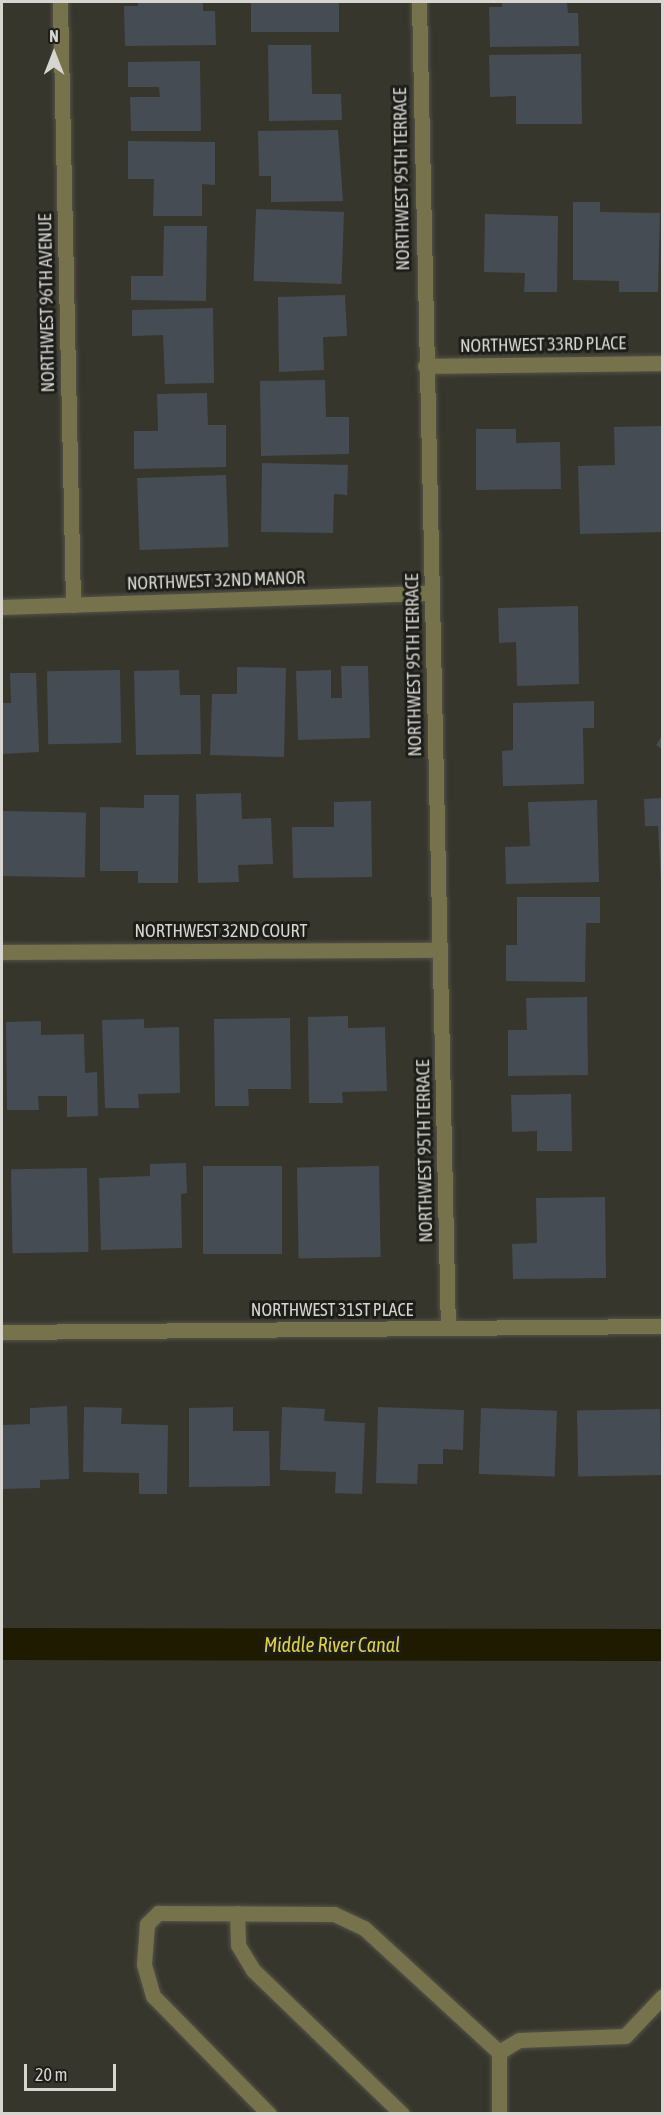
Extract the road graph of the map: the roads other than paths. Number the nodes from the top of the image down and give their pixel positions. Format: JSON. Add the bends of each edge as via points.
{"nodes":[{"id":1,"x":60,"y":2,"type":"edge"},
{"id":2,"x":419,"y":2,"type":"edge"},
{"id":3,"x":663,"y":363,"type":"edge"},
{"id":4,"x":425,"y":366,"type":"junction"},
{"id":5,"x":432,"y":594,"type":"junction"},
{"id":6,"x":73,"y":605,"type":"junction"},
{"id":7,"x":2,"y":607,"type":"edge"},
{"id":8,"x":440,"y":950,"type":"junction"},
{"id":9,"x":2,"y":952,"type":"edge"},
{"id":10,"x":663,"y":1326,"type":"edge"},
{"id":11,"x":448,"y":1328,"type":"junction"},
{"id":12,"x":2,"y":1332,"type":"edge"},
{"id":13,"x":237,"y":1913,"type":"junction"},
{"id":14,"x":663,"y":1997,"type":"edge"},
{"id":15,"x":499,"y":2052,"type":"junction"},
{"id":16,"x":269,"y":2114,"type":"edge"},
{"id":17,"x":402,"y":2114,"type":"edge"},
{"id":18,"x":499,"y":2114,"type":"edge"}],
"edges":[{"from":1,"to":6,"type":"street","name":"NORTHWEST 96TH AVENUE"},
{"from":2,"to":4,"type":"street","name":"NORTHWEST 95TH TERRACE"},
{"from":3,"to":4,"type":"street","name":"NORTHWEST 33RD PLACE"},
{"from":4,"to":5,"type":"street","name":"NORTHWEST 95TH TERRACE"},
{"from":5,"to":6,"type":"street","name":"NORTHWEST 32ND MANOR"},
{"from":5,"to":8,"type":"street","name":"NORTHWEST 95TH TERRACE"},
{"from":6,"to":7,"type":"street","name":"NORTHWEST 32ND MANOR"},
{"from":8,"to":9,"type":"street","name":"NORTHWEST 32ND COURT"},
{"from":8,"to":11,"type":"street","name":"NORTHWEST 95TH TERRACE"},
{"from":10,"to":11,"type":"street","name":"NORTHWEST 31ST PLACE"},
{"from":11,"to":12,"type":"street","name":"NORTHWEST 31ST PLACE"},
{"from":13,"to":15,"type":"street","via":[[334,1914],[364,1928]]},
{"from":13,"to":16,"type":"street","via":[[158,1913],[147,1924],[144,1964],[153,1996]]},
{"from":13,"to":17,"type":"street","via":[[238,1945],[253,1970]]},
{"from":14,"to":15,"type":"street","via":[[625,2036],[519,2040]]},
{"from":15,"to":18,"type":"street"}]}
